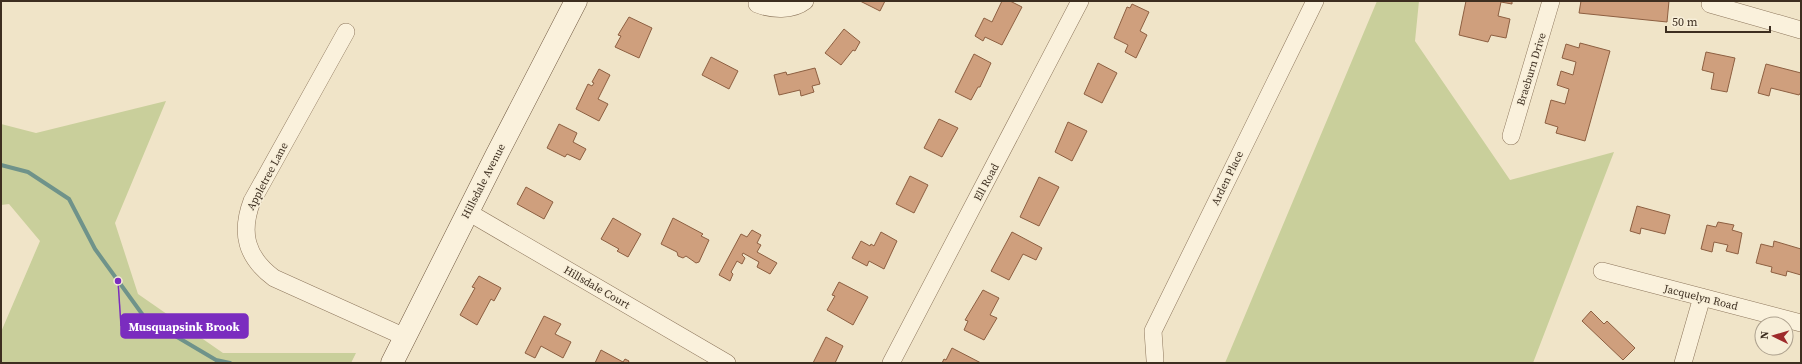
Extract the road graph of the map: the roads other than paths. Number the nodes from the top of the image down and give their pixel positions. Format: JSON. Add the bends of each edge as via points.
{"nodes":[{"id":1,"x":576,"y":1,"type":"edge"},
{"id":2,"x":805,"y":1,"type":"edge"},
{"id":3,"x":1080,"y":1,"type":"edge"},
{"id":4,"x":1315,"y":1,"type":"edge"},
{"id":5,"x":1551,"y":1,"type":"edge"},
{"id":6,"x":757,"y":4,"type":"dead end"},
{"id":7,"x":1710,"y":4,"type":"dead end"},
{"id":8,"x":1801,"y":30,"type":"edge"},
{"id":9,"x":346,"y":32,"type":"dead end"},
{"id":10,"x":1511,"y":136,"type":"dead end"},
{"id":11,"x":468,"y":212,"type":"junction"},
{"id":12,"x":1602,"y":272,"type":"dead end"},
{"id":13,"x":1702,"y":297,"type":"junction"},
{"id":14,"x":1801,"y":323,"type":"edge"},
{"id":15,"x":405,"y":337,"type":"junction"},
{"id":16,"x":1155,"y":360,"type":"dead end"},
{"id":17,"x":392,"y":363,"type":"edge"},
{"id":18,"x":727,"y":363,"type":"edge"},
{"id":19,"x":891,"y":363,"type":"edge"},
{"id":20,"x":1683,"y":363,"type":"edge"}],
"edges":[{"from":1,"to":11,"type":"street","name":"Hillsdale Avenue"},
{"from":2,"to":6,"type":"street","via":[[788,8]]},
{"from":3,"to":19,"type":"street","name":"Ell Road"},
{"from":4,"to":16,"type":"street","name":"Arden Place","via":[[1152,331]]},
{"from":5,"to":10,"type":"street","name":"Braeburn Drive"},
{"from":7,"to":8,"type":"street"},
{"from":9,"to":15,"type":"street","name":"Appletree Lane","via":[[252,201],[245,230],[255,260],[274,278]]},
{"from":11,"to":15,"type":"street","name":"Hillsdale Avenue"},
{"from":11,"to":18,"type":"street","name":"Hillsdale Court"},
{"from":12,"to":13,"type":"street","name":"Jacquelyn Road"},
{"from":13,"to":14,"type":"street","name":"Jacquelyn Road"},
{"from":13,"to":20,"type":"street"},
{"from":15,"to":17,"type":"street","name":"Hillsdale Avenue"}]}
